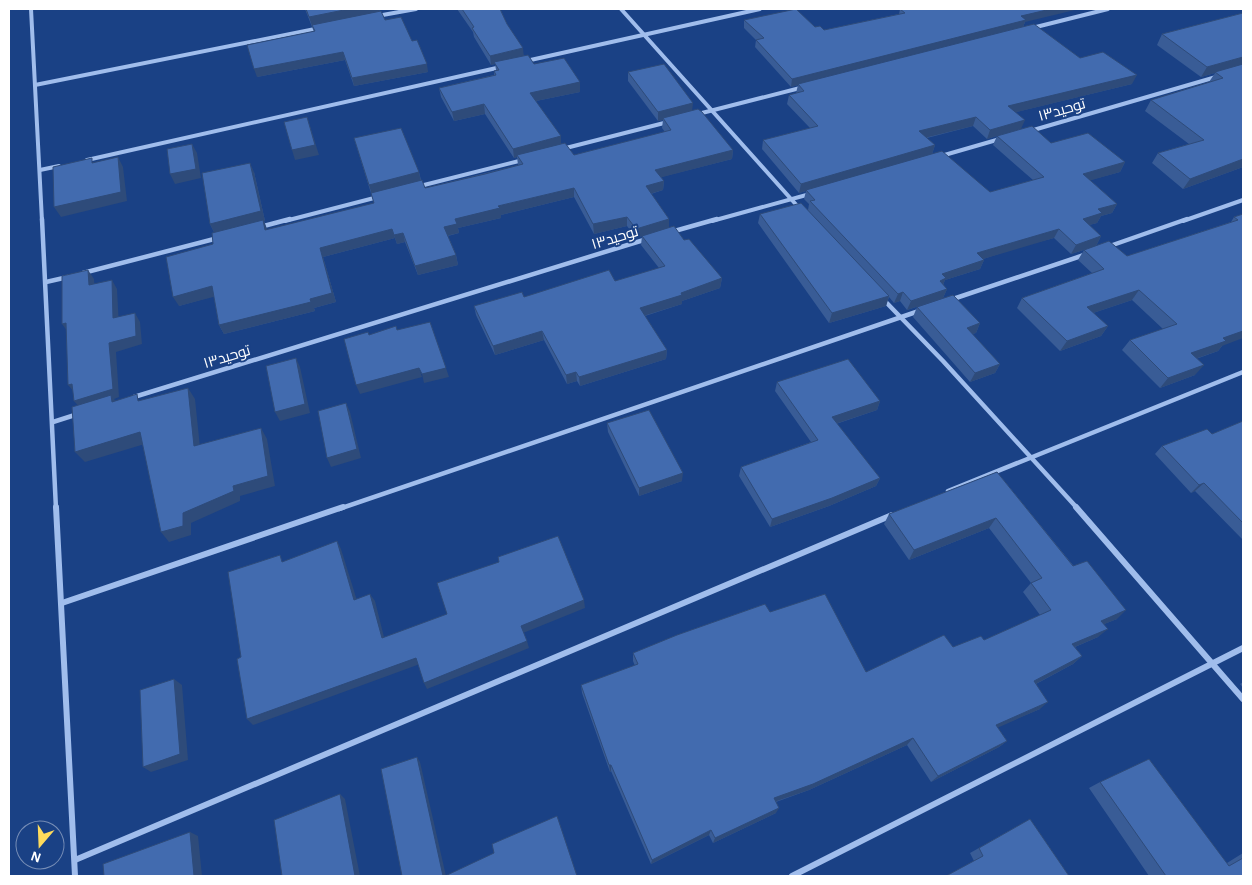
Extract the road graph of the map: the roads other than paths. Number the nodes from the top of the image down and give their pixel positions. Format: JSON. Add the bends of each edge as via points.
{"nodes":[{"id":1,"x":31,"y":9,"type":"edge"},
{"id":2,"x":416,"y":9,"type":"edge"},
{"id":3,"x":621,"y":9,"type":"edge"},
{"id":4,"x":760,"y":9,"type":"edge"},
{"id":5,"x":1108,"y":9,"type":"edge"},
{"id":6,"x":367,"y":18,"type":"edge"},
{"id":7,"x":328,"y":26,"type":"edge"},
{"id":8,"x":1030,"y":29,"type":"edge"},
{"id":9,"x":646,"y":35,"type":"junction"},
{"id":10,"x":521,"y":63,"type":"edge"},
{"id":11,"x":511,"y":65,"type":"edge"},
{"id":12,"x":1224,"y":75,"type":"edge"},
{"id":13,"x":35,"y":85,"type":"junction"},
{"id":14,"x":808,"y":86,"type":"edge"},
{"id":15,"x":712,"y":111,"type":"junction"},
{"id":16,"x":693,"y":116,"type":"edge"},
{"id":17,"x":673,"y":121,"type":"edge"},
{"id":18,"x":1022,"y":133,"type":"edge"},
{"id":19,"x":1003,"y":138,"type":"edge"},
{"id":20,"x":558,"y":151,"type":"edge"},
{"id":21,"x":529,"y":158,"type":"edge"},
{"id":22,"x":936,"y":158,"type":"edge"},
{"id":23,"x":78,"y":162,"type":"edge"},
{"id":24,"x":69,"y":164,"type":"edge"},
{"id":25,"x":40,"y":170,"type":"junction"},
{"id":26,"x":413,"y":188,"type":"edge"},
{"id":27,"x":820,"y":191,"type":"edge"},
{"id":28,"x":384,"y":195,"type":"edge"},
{"id":29,"x":792,"y":199,"type":"junction"},
{"id":30,"x":1243,"y":200,"type":"edge"},
{"id":31,"x":804,"y":213,"type":"edge"},
{"id":32,"x":259,"y":228,"type":"edge"},
{"id":33,"x":669,"y":232,"type":"edge"},
{"id":34,"x":220,"y":238,"type":"edge"},
{"id":35,"x":650,"y":238,"type":"edge"},
{"id":36,"x":1104,"y":248,"type":"edge"},
{"id":37,"x":1095,"y":251,"type":"edge"},
{"id":38,"x":46,"y":282,"type":"junction"},
{"id":39,"x":874,"y":290,"type":"edge"},
{"id":40,"x":946,"y":302,"type":"edge"},
{"id":41,"x":928,"y":308,"type":"edge"},
{"id":42,"x":900,"y":318,"type":"junction"},
{"id":43,"x":1243,"y":372,"type":"edge"},
{"id":44,"x":129,"y":399,"type":"edge"},
{"id":45,"x":82,"y":413,"type":"edge"},
{"id":46,"x":54,"y":422,"type":"junction"},
{"id":47,"x":1030,"y":457,"type":"junction"},
{"id":48,"x":938,"y":496,"type":"edge"},
{"id":49,"x":902,"y":511,"type":"edge"},
{"id":50,"x":62,"y":603,"type":"junction"},
{"id":51,"x":1243,"y":648,"type":"edge"},
{"id":52,"x":1213,"y":663,"type":"junction"},
{"id":53,"x":1243,"y":699,"type":"edge"},
{"id":54,"x":74,"y":860,"type":"junction"},
{"id":55,"x":75,"y":876,"type":"edge"},
{"id":56,"x":792,"y":876,"type":"edge"}],
"edges":[{"from":1,"to":13,"type":"street"},
{"from":2,"to":6,"type":"street"},
{"from":3,"to":9,"type":"street"},
{"from":4,"to":9,"type":"street"},
{"from":5,"to":8,"type":"street"},
{"from":7,"to":13,"type":"street"},
{"from":9,"to":10,"type":"street"},
{"from":9,"to":15,"type":"street"},
{"from":11,"to":23,"type":"street"},
{"from":12,"to":18,"type":"street","name":"توحید۱۳"},
{"from":13,"to":25,"type":"street"},
{"from":14,"to":15,"type":"street"},
{"from":15,"to":16,"type":"street"},
{"from":15,"to":29,"type":"street"},
{"from":17,"to":20,"type":"street"},
{"from":19,"to":22,"type":"street"},
{"from":21,"to":26,"type":"street"},
{"from":24,"to":25,"type":"street"},
{"from":25,"to":38,"type":"street"},
{"from":27,"to":29,"type":"street"},
{"from":28,"to":32,"type":"street"},
{"from":29,"to":31,"type":"street"},
{"from":29,"to":33,"type":"street"},
{"from":30,"to":36,"type":"street"},
{"from":34,"to":38,"type":"street"},
{"from":35,"to":44,"type":"street","name":"توحید۱۳"},
{"from":37,"to":40,"type":"street"},
{"from":38,"to":46,"type":"street"},
{"from":39,"to":42,"type":"street"},
{"from":41,"to":42,"type":"street"},
{"from":42,"to":47,"type":"street"},
{"from":42,"to":50,"type":"street"},
{"from":43,"to":47,"type":"street"},
{"from":45,"to":46,"type":"street"},
{"from":46,"to":50,"type":"street"},
{"from":47,"to":48,"type":"street"},
{"from":47,"to":52,"type":"street"},
{"from":49,"to":54,"type":"street"},
{"from":50,"to":54,"type":"street"},
{"from":51,"to":52,"type":"street"},
{"from":52,"to":53,"type":"street"},
{"from":52,"to":56,"type":"street"},
{"from":54,"to":55,"type":"street"}]}
